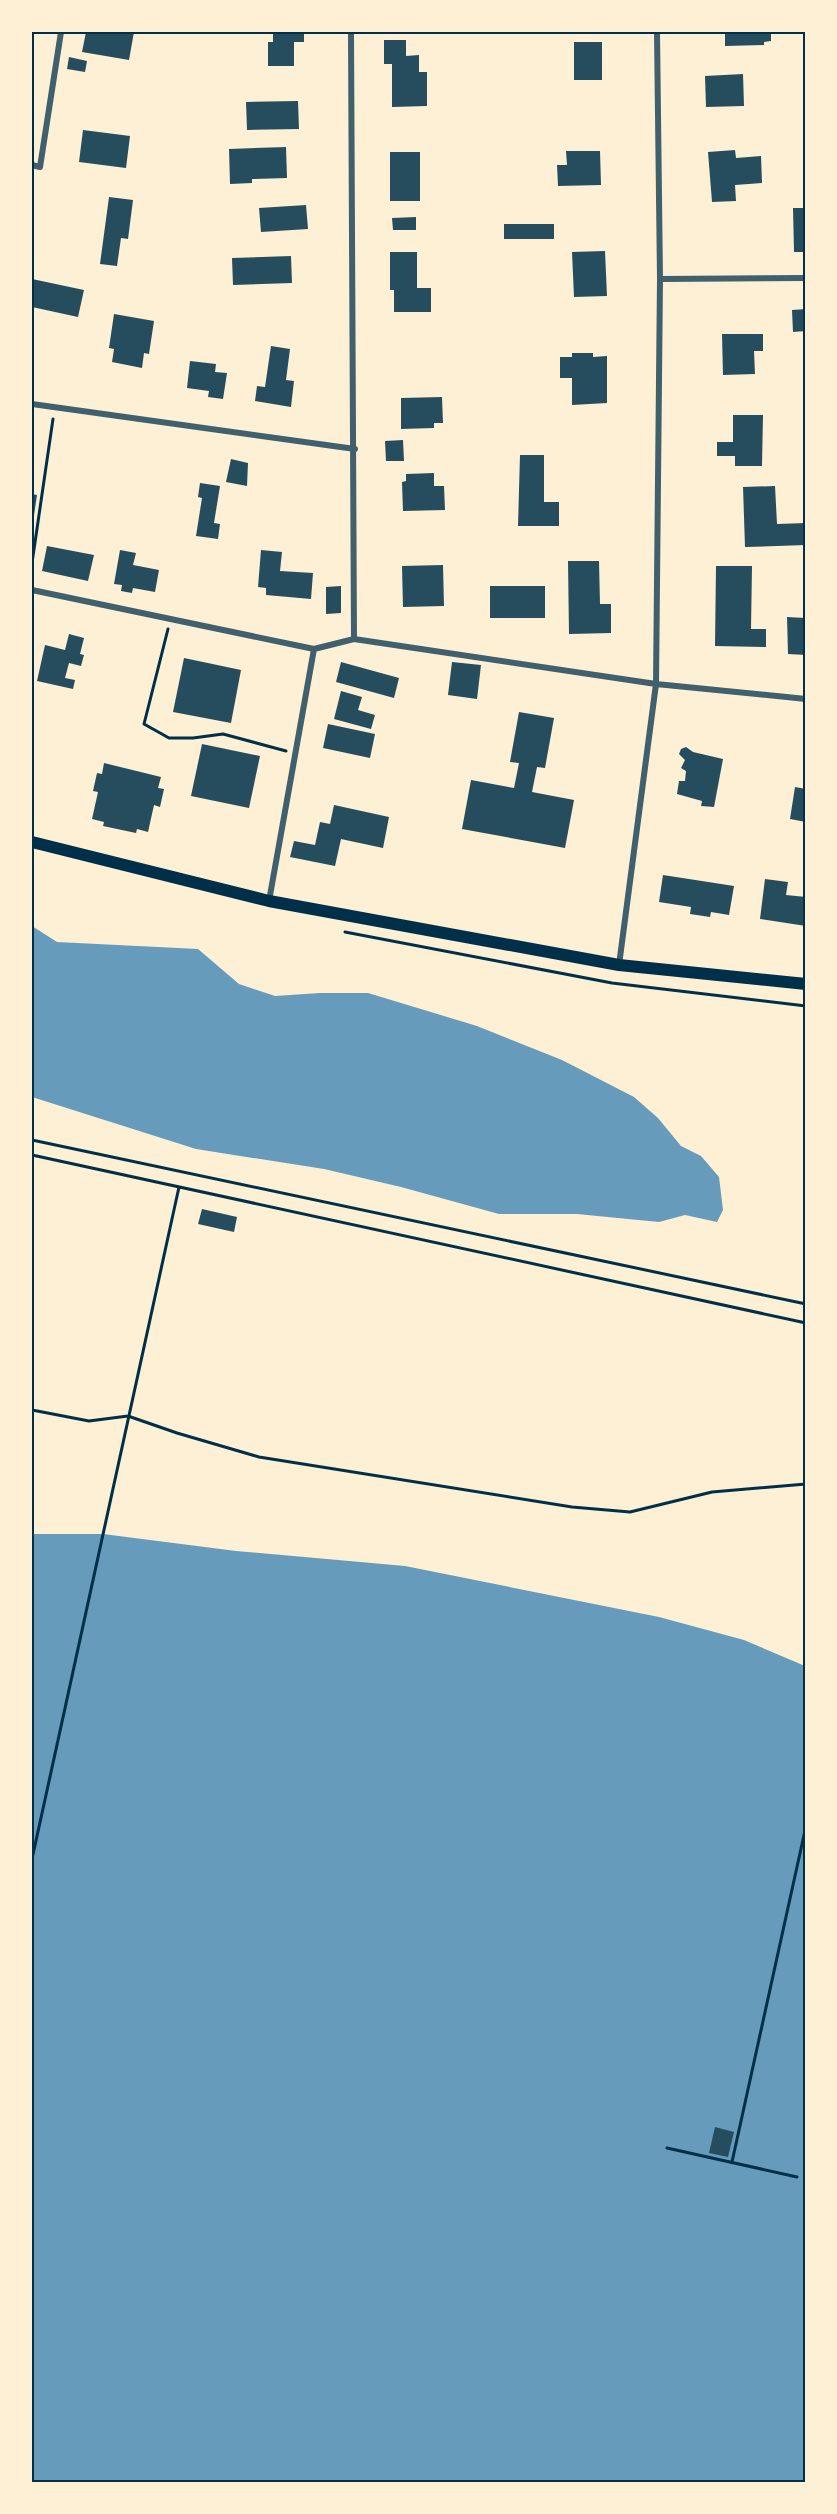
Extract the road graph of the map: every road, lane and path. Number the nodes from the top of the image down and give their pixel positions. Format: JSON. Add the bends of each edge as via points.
{"nodes":[{"id":1,"x":61,"y":32,"type":"edge"},
{"id":2,"x":351,"y":32,"type":"edge"},
{"id":3,"x":657,"y":32,"type":"edge"},
{"id":4,"x":32,"y":165,"type":"edge"},
{"id":5,"x":806,"y":278,"type":"edge"},
{"id":6,"x":660,"y":279,"type":"junction"},
{"id":7,"x":32,"y":404,"type":"edge"},
{"id":8,"x":55,"y":409,"type":"junction"},
{"id":9,"x":355,"y":449,"type":"junction"},
{"id":10,"x":33,"y":537,"type":"edge"},
{"id":11,"x":32,"y":563,"type":"edge"},
{"id":12,"x":32,"y":590,"type":"edge"},
{"id":13,"x":170,"y":619,"type":"junction"},
{"id":14,"x":354,"y":639,"type":"junction"},
{"id":15,"x":314,"y":649,"type":"junction"},
{"id":16,"x":656,"y":684,"type":"junction"},
{"id":17,"x":806,"y":699,"type":"edge"},
{"id":18,"x":296,"y":754,"type":"junction"},
{"id":19,"x":32,"y":843,"type":"edge"},
{"id":20,"x":269,"y":901,"type":"junction"},
{"id":21,"x":620,"y":964,"type":"junction"},
{"id":22,"x":806,"y":984,"type":"edge"},
{"id":23,"x":32,"y":1140,"type":"edge"},
{"id":24,"x":32,"y":1155,"type":"edge"},
{"id":25,"x":179,"y":1187,"type":"junction"},
{"id":26,"x":806,"y":1304,"type":"edge"},
{"id":27,"x":806,"y":1323,"type":"edge"},
{"id":28,"x":32,"y":1410,"type":"edge"},
{"id":29,"x":128,"y":1416,"type":"junction"},
{"id":30,"x":806,"y":1484,"type":"edge"},
{"id":31,"x":806,"y":1826,"type":"edge"},
{"id":32,"x":32,"y":1858,"type":"edge"},
{"id":33,"x":667,"y":2148,"type":"dead end"},
{"id":34,"x":732,"y":2162,"type":"junction"},
{"id":35,"x":797,"y":2177,"type":"dead end"}],
"edges":[{"from":1,"to":4,"type":"street","via":[[40,167]]},
{"from":2,"to":9,"type":"street"},
{"from":3,"to":6,"type":"street"},
{"from":5,"to":6,"type":"street"},
{"from":6,"to":16,"type":"street"},
{"from":7,"to":8,"type":"street"},
{"from":8,"to":9,"type":"street"},
{"from":8,"to":10,"type":"path"},
{"from":9,"to":14,"type":"street"},
{"from":10,"to":11,"type":"path"},
{"from":12,"to":13,"type":"street"},
{"from":13,"to":15,"type":"street"},
{"from":13,"to":18,"type":"path","via":[[144,724],[169,738],[223,734]]},
{"from":14,"to":15,"type":"street"},
{"from":14,"to":16,"type":"street"},
{"from":15,"to":18,"type":"street"},
{"from":16,"to":17,"type":"street"},
{"from":16,"to":21,"type":"street"},
{"from":18,"to":20,"type":"street"},
{"from":19,"to":20,"type":"main road"},
{"from":20,"to":21,"type":"main road"},
{"from":21,"to":22,"type":"main road"},
{"from":23,"to":26,"type":"path"},
{"from":24,"to":25,"type":"path"},
{"from":25,"to":27,"type":"path"},
{"from":25,"to":29,"type":"path"},
{"from":28,"to":29,"type":"path","via":[[89,1421]]},
{"from":29,"to":30,"type":"path","via":[[259,1457],[572,1507],[630,1512],[712,1492]]},
{"from":29,"to":32,"type":"path"},
{"from":31,"to":34,"type":"path"},
{"from":33,"to":34,"type":"path"},
{"from":34,"to":35,"type":"path"}]}
